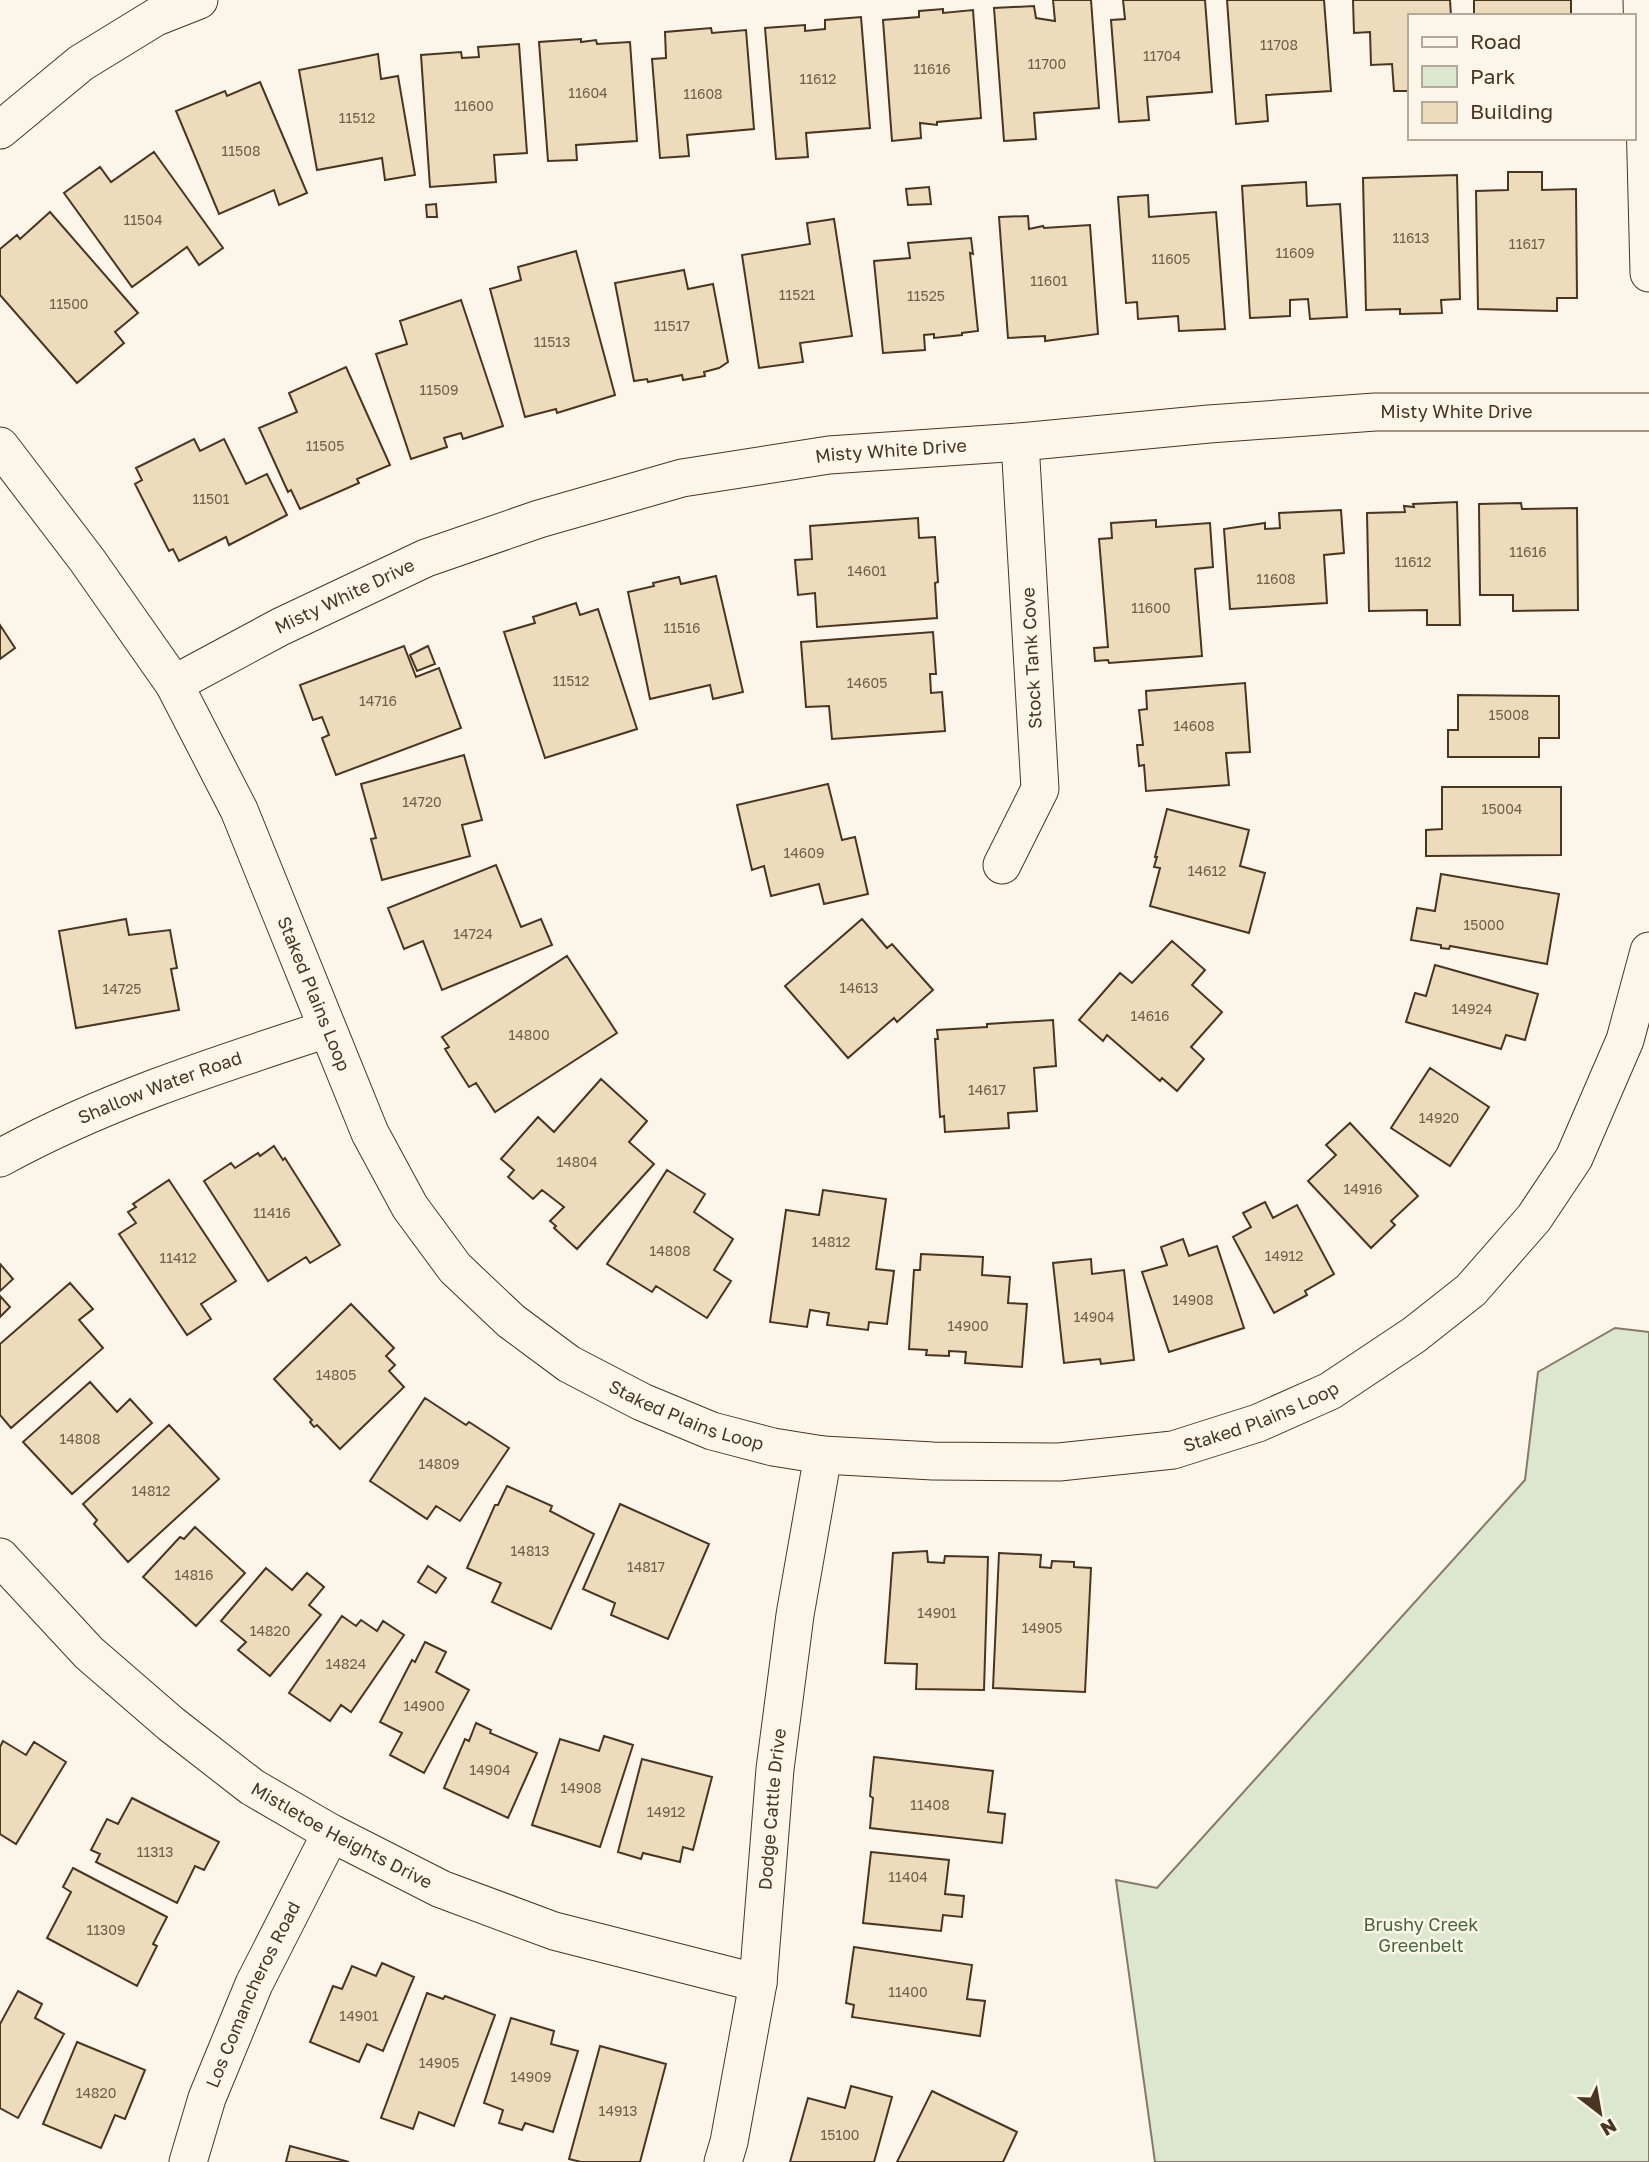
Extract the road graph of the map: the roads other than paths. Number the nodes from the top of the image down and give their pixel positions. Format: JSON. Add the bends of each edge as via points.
{"nodes":[{"id":1,"x":199,"y":0,"type":"edge"},
{"id":2,"x":1642,"y":0,"type":"edge"},
{"id":3,"x":0,"y":130,"type":"edge"},
{"id":4,"x":1649,"y":273,"type":"edge"},
{"id":5,"x":1649,"y":412,"type":"edge"},
{"id":6,"x":1020,"y":442,"type":"junction"},
{"id":7,"x":0,"y":446,"type":"edge"},
{"id":8,"x":174,"y":684,"type":"junction"},
{"id":9,"x":1002,"y":865,"type":"dead end"},
{"id":10,"x":1649,"y":951,"type":"edge"},
{"id":11,"x":327,"y":1029,"type":"junction"},
{"id":12,"x":1637,"y":1046,"type":"edge"},
{"id":13,"x":0,"y":1158,"type":"edge"},
{"id":14,"x":823,"y":1455,"type":"junction"},
{"id":15,"x":0,"y":1557,"type":"edge"},
{"id":16,"x":331,"y":1833,"type":"junction"},
{"id":17,"x":758,"y":1983,"type":"junction"},
{"id":18,"x":188,"y":2162,"type":"edge"},
{"id":19,"x":723,"y":2162,"type":"edge"}],
"edges":[{"from":1,"to":3,"type":"street","via":[[156,17],[81,63]]},
{"from":2,"to":4,"type":"street"},
{"from":5,"to":6,"type":"street","name":"Misty White Drive","via":[[1375,412]]},
{"from":6,"to":8,"type":"street","name":"Misty White Drive","via":[[829,456],[682,478],[539,519],[426,558],[279,627]]},
{"from":6,"to":9,"type":"street","name":"Stock Tank Cove","via":[[1040,789]]},
{"from":7,"to":8,"type":"street","name":"Staked Plains Loop"},
{"from":8,"to":11,"type":"street","name":"Staked Plains Loop","via":[[239,810]]},
{"from":10,"to":12,"type":"street","name":"Staked Plains Loop"},
{"from":11,"to":13,"type":"street","name":"Shallow Water Road","via":[[165,1083],[53,1129]]},
{"from":11,"to":14,"type":"street","name":"Staked Plains Loop","via":[[370,1133],[410,1207],[455,1268],[511,1321],[569,1364],[642,1402],[712,1431]]},
{"from":12,"to":14,"type":"street","name":"Staked Plains Loop","via":[[1534,1218],[1471,1290],[1330,1391],[1258,1423],[1173,1450],[1059,1462]]},
{"from":14,"to":17,"type":"street","name":"Dodge Cattle Drive","via":[[795,1615],[775,1769]]},
{"from":15,"to":16,"type":"street","name":"Mistletoe Heights Drive","via":[[89,1653],[171,1724],[252,1787]]},
{"from":16,"to":17,"type":"street","name":"Mistletoe Heights Drive","via":[[441,1889],[554,1931]]},
{"from":16,"to":18,"type":"street","name":"Los Comancheros Road","via":[[254,1984],[207,2098]]},
{"from":17,"to":19,"type":"street","name":"Dodge Cattle Drive"}]}
